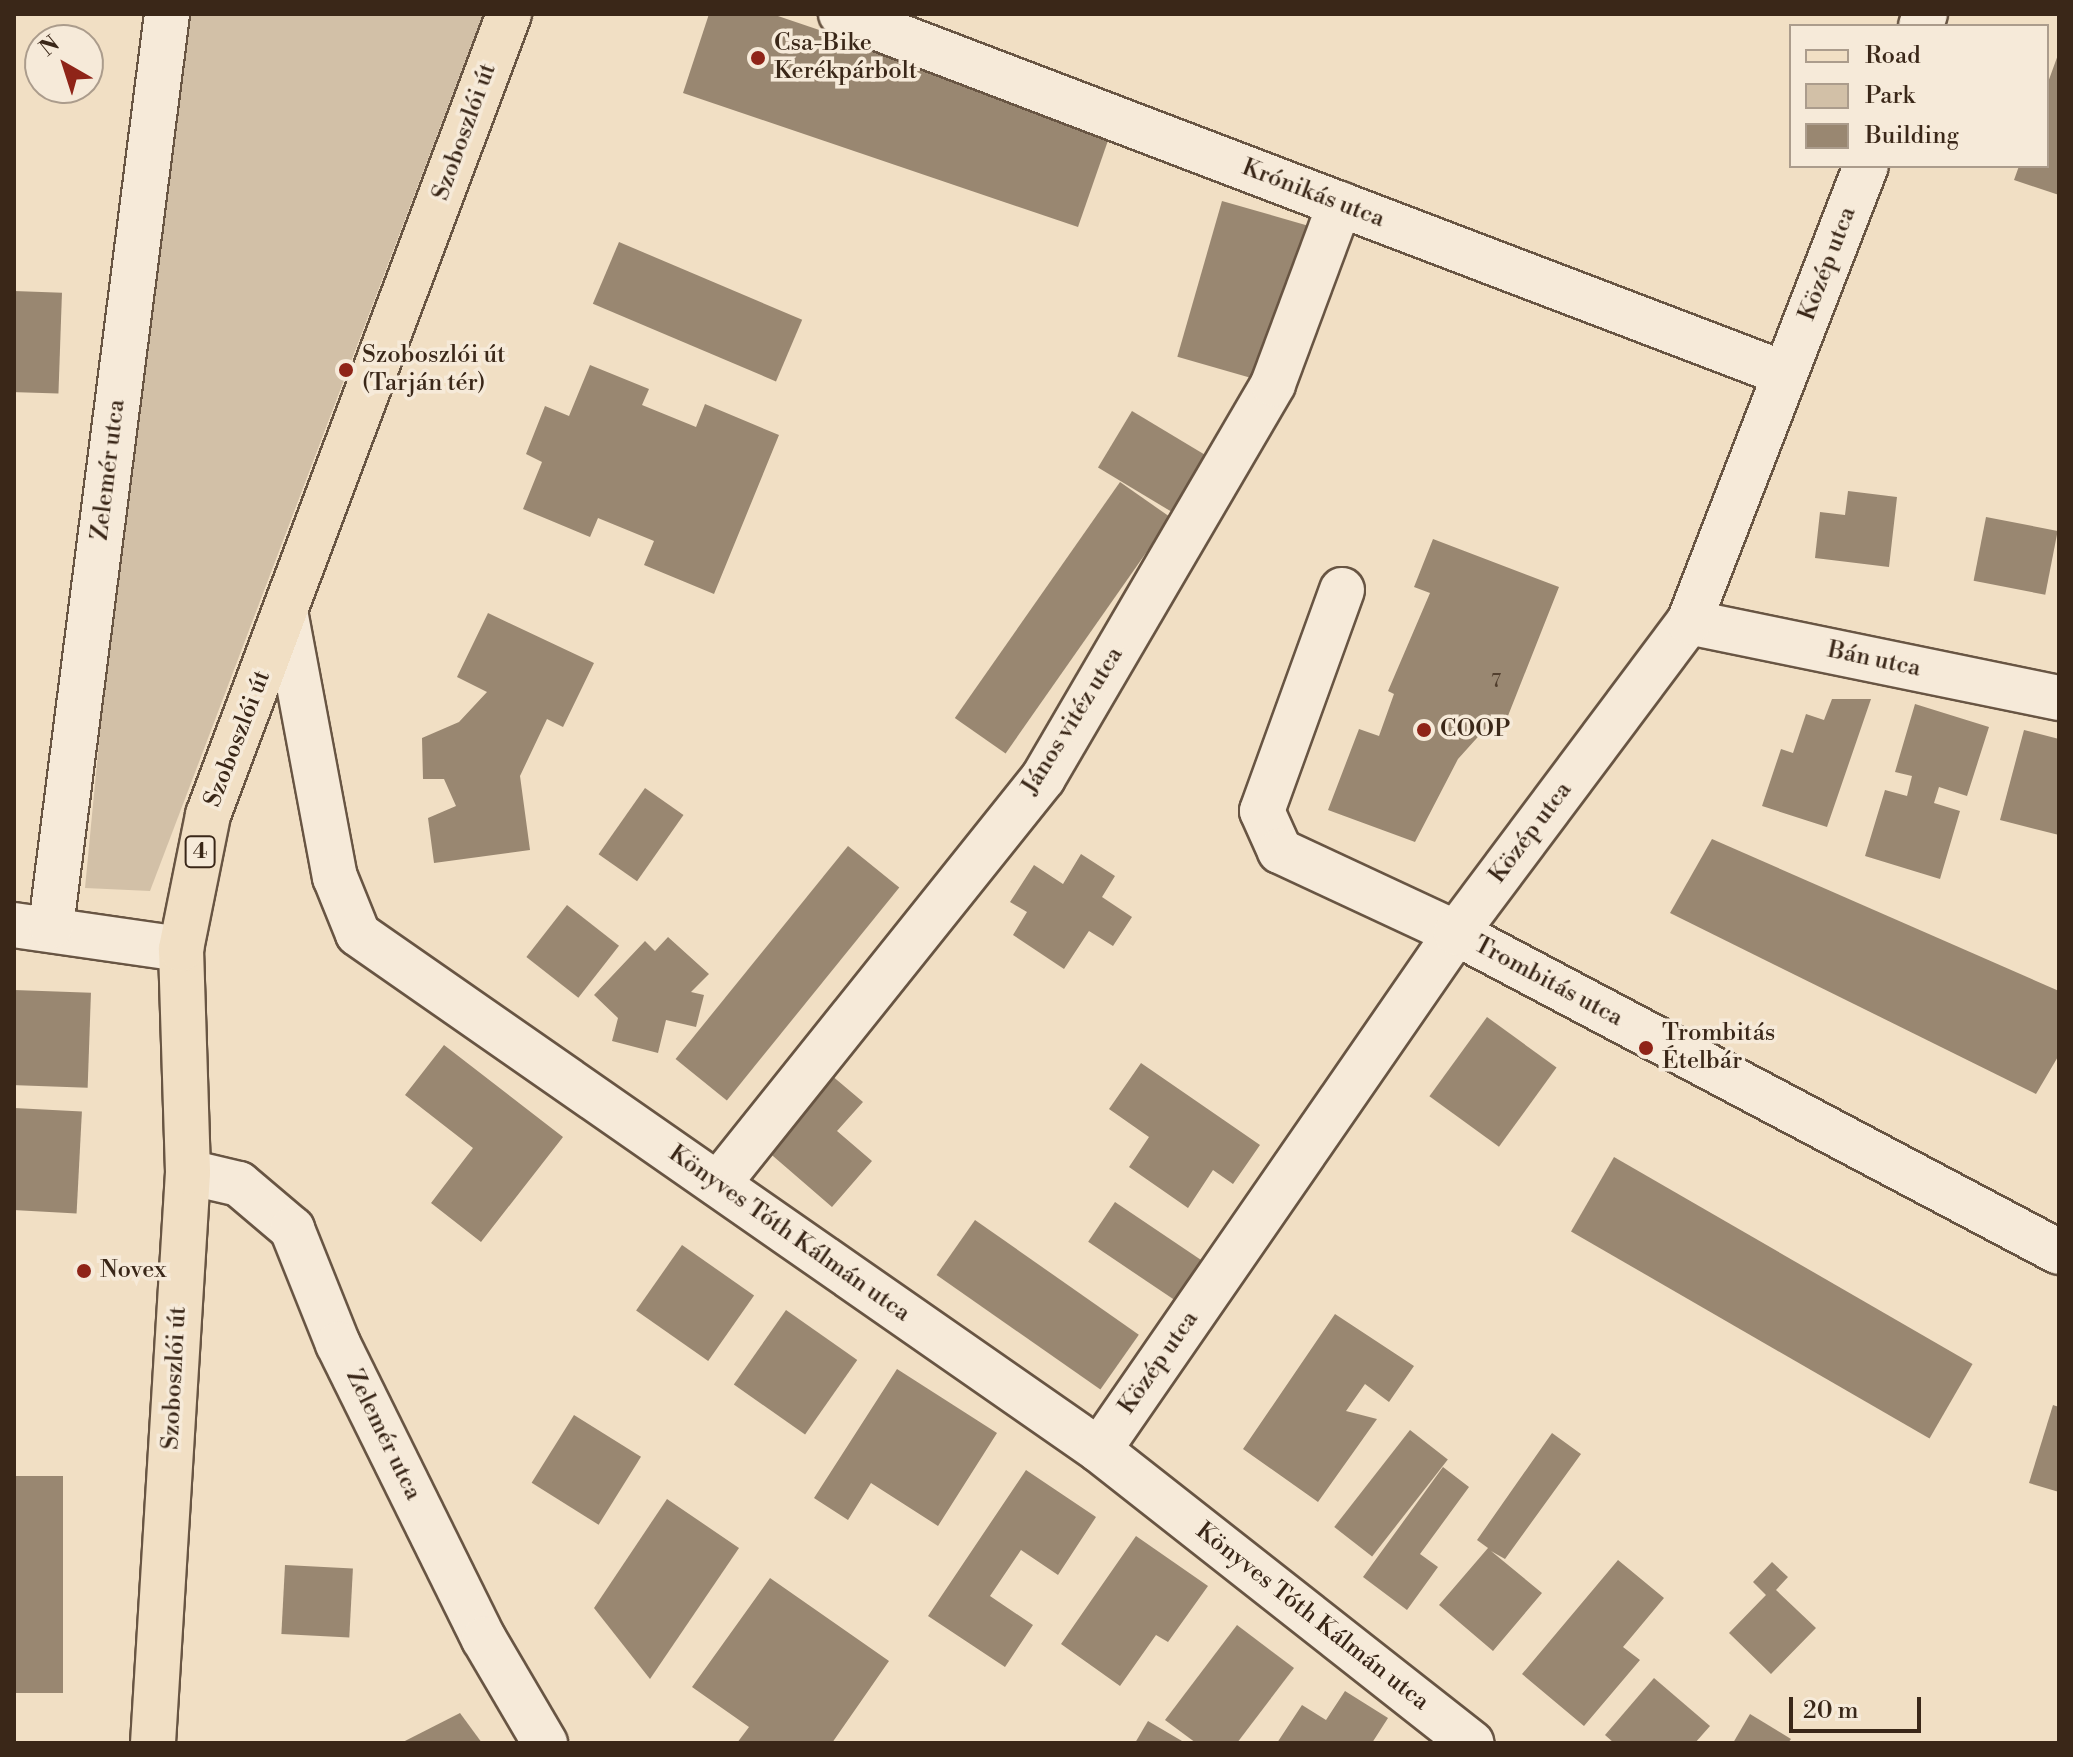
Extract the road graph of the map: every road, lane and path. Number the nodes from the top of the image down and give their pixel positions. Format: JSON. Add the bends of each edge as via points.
{"nodes":[{"id":1,"x":167,"y":14,"type":"edge"},
{"id":2,"x":509,"y":14,"type":"edge"},
{"id":3,"x":857,"y":17,"type":"edge"},
{"id":4,"x":1865,"y":168,"type":"edge"},
{"id":5,"x":1340,"y":204,"type":"junction"},
{"id":6,"x":1785,"y":374,"type":"junction"},
{"id":7,"x":1342,"y":590,"type":"dead end"},
{"id":8,"x":286,"y":616,"type":"junction"},
{"id":9,"x":1689,"y":622,"type":"junction"},
{"id":10,"x":2059,"y":698,"type":"edge"},
{"id":11,"x":33,"y":925,"type":"edge"},
{"id":12,"x":1456,"y":933,"type":"junction"},
{"id":13,"x":181,"y":949,"type":"junction"},
{"id":14,"x":188,"y":1172,"type":"junction"},
{"id":15,"x":718,"y":1184,"type":"junction"},
{"id":16,"x":2059,"y":1252,"type":"edge"},
{"id":17,"x":1099,"y":1450,"type":"junction"},
{"id":18,"x":153,"y":1743,"type":"edge"},
{"id":19,"x":545,"y":1743,"type":"edge"},
{"id":20,"x":1472,"y":1743,"type":"edge"}],
"edges":[{"from":1,"to":11,"type":"street","name":"Zelemér utca"},
{"from":2,"to":8,"type":"main road","name":"Szoboszlói út","number":"4"},
{"from":3,"to":5,"type":"street","name":"Krónikás utca"},
{"from":4,"to":6,"type":"street","name":"Közép utca"},
{"from":5,"to":6,"type":"street","name":"Krónikás utca"},
{"from":5,"to":15,"type":"street","name":"János vitéz utca","via":[[1273,384],[1043,778]]},
{"from":6,"to":9,"type":"street","name":"Közép utca"},
{"from":7,"to":12,"type":"street","name":"Trombitás utca","via":[[1262,811],[1280,851]]},
{"from":8,"to":13,"type":"main road","name":"Szoboszlói út","number":"4","via":[[208,815]]},
{"from":8,"to":15,"type":"street","name":"Könyves Tóth Kálmán utca","via":[[335,877],[358,934]]},
{"from":9,"to":10,"type":"street","name":"Bán utca"},
{"from":9,"to":12,"type":"street","name":"Közép utca"},
{"from":11,"to":13,"type":"street"},
{"from":12,"to":16,"type":"street","name":"Trombitás utca"},
{"from":12,"to":17,"type":"street","name":"Közép utca"},
{"from":13,"to":14,"type":"main road","name":"Szoboszlói út","number":"4"},
{"from":14,"to":18,"type":"main road","name":"Szoboszlói út","number":"4"},
{"from":14,"to":19,"type":"street","name":"Zelemér utca","via":[[239,1184],[292,1229],[338,1344],[484,1639]]},
{"from":15,"to":17,"type":"street","name":"Könyves Tóth Kálmán utca"},
{"from":17,"to":20,"type":"street","name":"Könyves Tóth Kálmán utca"}]}
